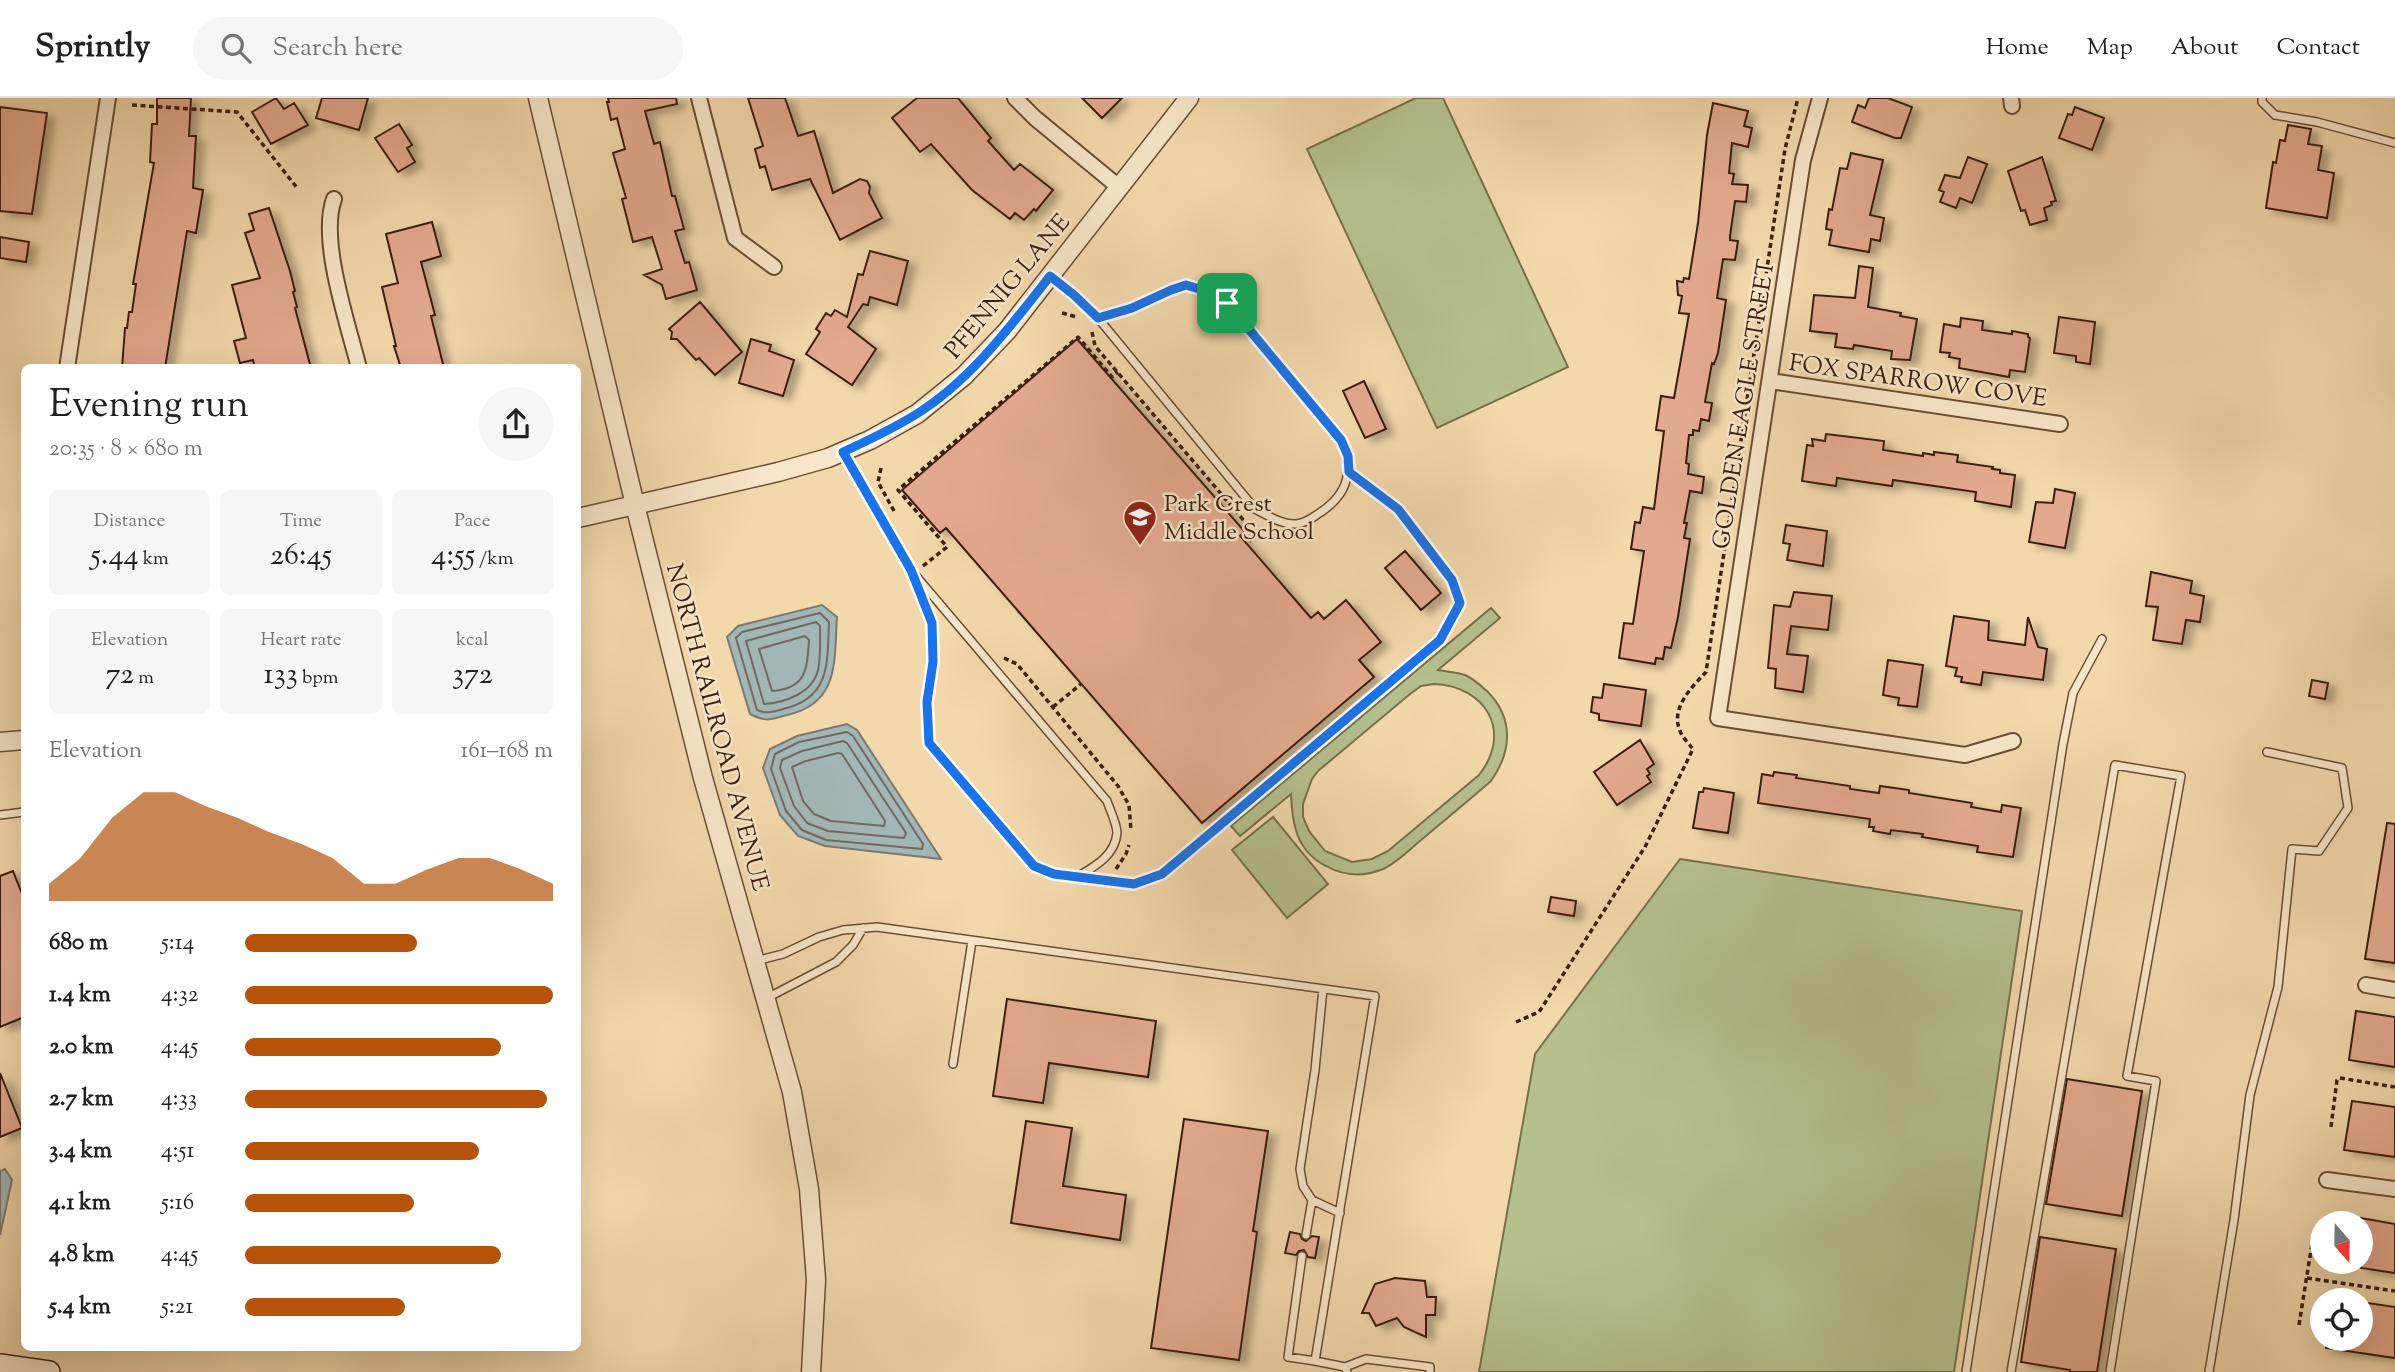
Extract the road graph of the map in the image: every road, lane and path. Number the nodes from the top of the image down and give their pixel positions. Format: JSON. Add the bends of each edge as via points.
{"nodes":[{"id":1,"x":108,"y":98,"type":"edge"},
{"id":2,"x":538,"y":98,"type":"edge"},
{"id":3,"x":699,"y":98,"type":"edge"},
{"id":4,"x":1015,"y":98,"type":"edge"},
{"id":5,"x":1189,"y":98,"type":"edge"},
{"id":6,"x":1798,"y":98,"type":"edge"},
{"id":7,"x":1821,"y":98,"type":"edge"},
{"id":8,"x":2262,"y":98,"type":"edge"},
{"id":9,"x":132,"y":105,"type":"dead end"},
{"id":10,"x":2395,"y":143,"type":"edge"},
{"id":11,"x":1120,"y":188,"type":"junction"},
{"id":12,"x":298,"y":189,"type":"dead end"},
{"id":13,"x":334,"y":199,"type":"dead end"},
{"id":14,"x":774,"y":267,"type":"dead end"},
{"id":15,"x":1050,"y":276,"type":"junction"},
{"id":16,"x":1062,"y":313,"type":"dead end"},
{"id":17,"x":1098,"y":318,"type":"junction"},
{"id":18,"x":1079,"y":320,"type":"dead end"},
{"id":19,"x":1086,"y":324,"type":"dead end"},
{"id":20,"x":67,"y":364,"type":"edge"},
{"id":21,"x":358,"y":364,"type":"edge"},
{"id":22,"x":1118,"y":372,"type":"junction"},
{"id":23,"x":1770,"y":381,"type":"junction"},
{"id":24,"x":2060,"y":424,"type":"dead end"},
{"id":25,"x":843,"y":452,"type":"junction"},
{"id":26,"x":1349,"y":472,"type":"junction"},
{"id":27,"x":635,"y":505,"type":"junction"},
{"id":28,"x":581,"y":517,"type":"edge"},
{"id":29,"x":1246,"y":544,"type":"dead end"},
{"id":30,"x":923,"y":566,"type":"dead end"},
{"id":31,"x":911,"y":570,"type":"junction"},
{"id":32,"x":2102,"y":639,"type":"dead end"},
{"id":33,"x":1081,"y":684,"type":"dead end"},
{"id":34,"x":1053,"y":707,"type":"dead end"},
{"id":35,"x":21,"y":740,"type":"edge"},
{"id":36,"x":2013,"y":741,"type":"dead end"},
{"id":37,"x":0,"y":742,"type":"edge"},
{"id":38,"x":2267,"y":752,"type":"dead end"},
{"id":39,"x":21,"y":812,"type":"edge"},
{"id":40,"x":0,"y":815,"type":"edge"},
{"id":41,"x":1076,"y":877,"type":"junction"},
{"id":42,"x":863,"y":928,"type":"junction"},
{"id":43,"x":972,"y":942,"type":"junction"},
{"id":44,"x":755,"y":961,"type":"junction"},
{"id":45,"x":2366,"y":985,"type":"dead end"},
{"id":46,"x":1324,"y":989,"type":"junction"},
{"id":47,"x":2395,"y":990,"type":"edge"},
{"id":48,"x":767,"y":998,"type":"junction"},
{"id":49,"x":1516,"y":1022,"type":"dead end"},
{"id":50,"x":953,"y":1064,"type":"dead end"},
{"id":51,"x":2395,"y":1087,"type":"edge"},
{"id":52,"x":2331,"y":1127,"type":"dead end"},
{"id":53,"x":2328,"y":1180,"type":"dead end"},
{"id":54,"x":2395,"y":1189,"type":"edge"},
{"id":55,"x":1312,"y":1200,"type":"junction"},
{"id":56,"x":1340,"y":1213,"type":"junction"},
{"id":57,"x":1306,"y":1235,"type":"dead end"},
{"id":58,"x":1302,"y":1256,"type":"dead end"},
{"id":59,"x":2310,"y":1258,"type":"edge"},
{"id":60,"x":2307,"y":1278,"type":"junction"},
{"id":61,"x":2395,"y":1291,"type":"edge"},
{"id":62,"x":2299,"y":1325,"type":"dead end"},
{"id":63,"x":1315,"y":1361,"type":"junction"},
{"id":64,"x":0,"y":1365,"type":"edge"},
{"id":65,"x":1346,"y":1370,"type":"edge"},
{"id":66,"x":49,"y":1372,"type":"edge"},
{"id":67,"x":811,"y":1372,"type":"edge"},
{"id":68,"x":1430,"y":1372,"type":"edge"},
{"id":69,"x":1966,"y":1372,"type":"edge"},
{"id":70,"x":2011,"y":1372,"type":"edge"},
{"id":71,"x":2110,"y":1372,"type":"edge"},
{"id":72,"x":2209,"y":1372,"type":"edge"}],
"edges":[{"from":1,"to":20,"type":"street"},
{"from":2,"to":27,"type":"street","name":"NORTH RAILROAD AVENUE"},
{"from":3,"to":14,"type":"street","via":[[735,239]]},
{"from":4,"to":11,"type":"street"},
{"from":5,"to":11,"type":"street","name":"PFENNIG LANE"},
{"from":6,"to":49,"type":"path","via":[[1785,149],[1706,672],[1686,693],[1678,712],[1679,730],[1693,749],[1645,847],[1539,1012]]},
{"from":7,"to":23,"type":"street","name":"GOLDEN EAGLE STREET","via":[[1802,160]]},
{"from":8,"to":10,"type":"lane","via":[[2275,115]]},
{"from":9,"to":12,"type":"path","via":[[237,112]]},
{"from":11,"to":15,"type":"street","name":"PFENNIG LANE"},
{"from":13,"to":21,"type":"street","via":[[330,249]]},
{"from":15,"to":17,"type":"lane"},
{"from":15,"to":25,"type":"street","name":"PFENNIG LANE","via":[[964,376],[917,414]]},
{"from":16,"to":18,"type":"path"},
{"from":17,"to":26,"type":"lane","via":[[1186,285],[1216,294],[1341,440]]},
{"from":17,"to":26,"type":"lane","via":[[1255,509],[1284,522],[1307,522],[1329,507],[1344,488]]},
{"from":19,"to":22,"type":"path","via":[[1095,346]]},
{"from":22,"to":29,"type":"path","via":[[1251,529],[1259,532]]},
{"from":22,"to":30,"type":"path","via":[[1112,377],[1078,337],[898,490],[947,547]]},
{"from":23,"to":24,"type":"street","name":"FOX SPARROW COVE"},
{"from":23,"to":36,"type":"street","name":"GOLDEN EAGLE STREET","via":[[1718,718],[1965,755]]},
{"from":25,"to":27,"type":"street","name":"PFENNIG LANE"},
{"from":25,"to":31,"type":"lane"},
{"from":26,"to":41,"type":"lane","via":[[1398,509],[1452,580],[1460,603],[1440,640],[1162,874],[1134,884]]},
{"from":27,"to":28,"type":"street","name":"PFENNIG LANE"},
{"from":27,"to":44,"type":"street","name":"NORTH RAILROAD AVENUE","via":[[703,778]]},
{"from":31,"to":41,"type":"lane","via":[[932,623],[929,743],[1034,866]]},
{"from":31,"to":41,"type":"lane","via":[[1107,801],[1117,832],[1111,850],[1100,865]]},
{"from":32,"to":69,"type":"lane","via":[[2073,693],[2063,744]]},
{"from":33,"to":34,"type":"path"},
{"from":35,"to":37,"type":"street"},
{"from":38,"to":72,"type":"lane","via":[[2342,768],[2348,808],[2319,851],[2292,849],[2278,987],[2250,1095]]},
{"from":39,"to":40,"type":"lane"},
{"from":42,"to":43,"type":"lane"},
{"from":42,"to":44,"type":"lane","via":[[819,937]]},
{"from":42,"to":48,"type":"lane","via":[[836,962]]},
{"from":43,"to":46,"type":"lane"},
{"from":43,"to":50,"type":"lane"},
{"from":44,"to":48,"type":"street","name":"NORTH RAILROAD AVENUE"},
{"from":45,"to":47,"type":"street"},
{"from":46,"to":55,"type":"lane","via":[[1300,1169]]},
{"from":46,"to":56,"type":"lane","via":[[1375,996]]},
{"from":48,"to":67,"type":"street","name":"NORTH RAILROAD AVENUE","via":[[792,1092],[809,1189],[816,1280]]},
{"from":51,"to":52,"type":"path","via":[[2340,1078]]},
{"from":53,"to":54,"type":"street"},
{"from":55,"to":56,"type":"lane"},
{"from":55,"to":57,"type":"lane"},
{"from":56,"to":63,"type":"lane"},
{"from":58,"to":63,"type":"lane","via":[[1288,1357]]},
{"from":59,"to":60,"type":"path"},
{"from":60,"to":61,"type":"path"},
{"from":60,"to":62,"type":"path"},
{"from":63,"to":65,"type":"lane"},
{"from":64,"to":66,"type":"main road"},
{"from":65,"to":68,"type":"lane","via":[[1366,1359],[1430,1367]]},
{"from":70,"to":71,"type":"lane","via":[[2115,765],[2181,776],[2127,1076],[2156,1081]]}]}
